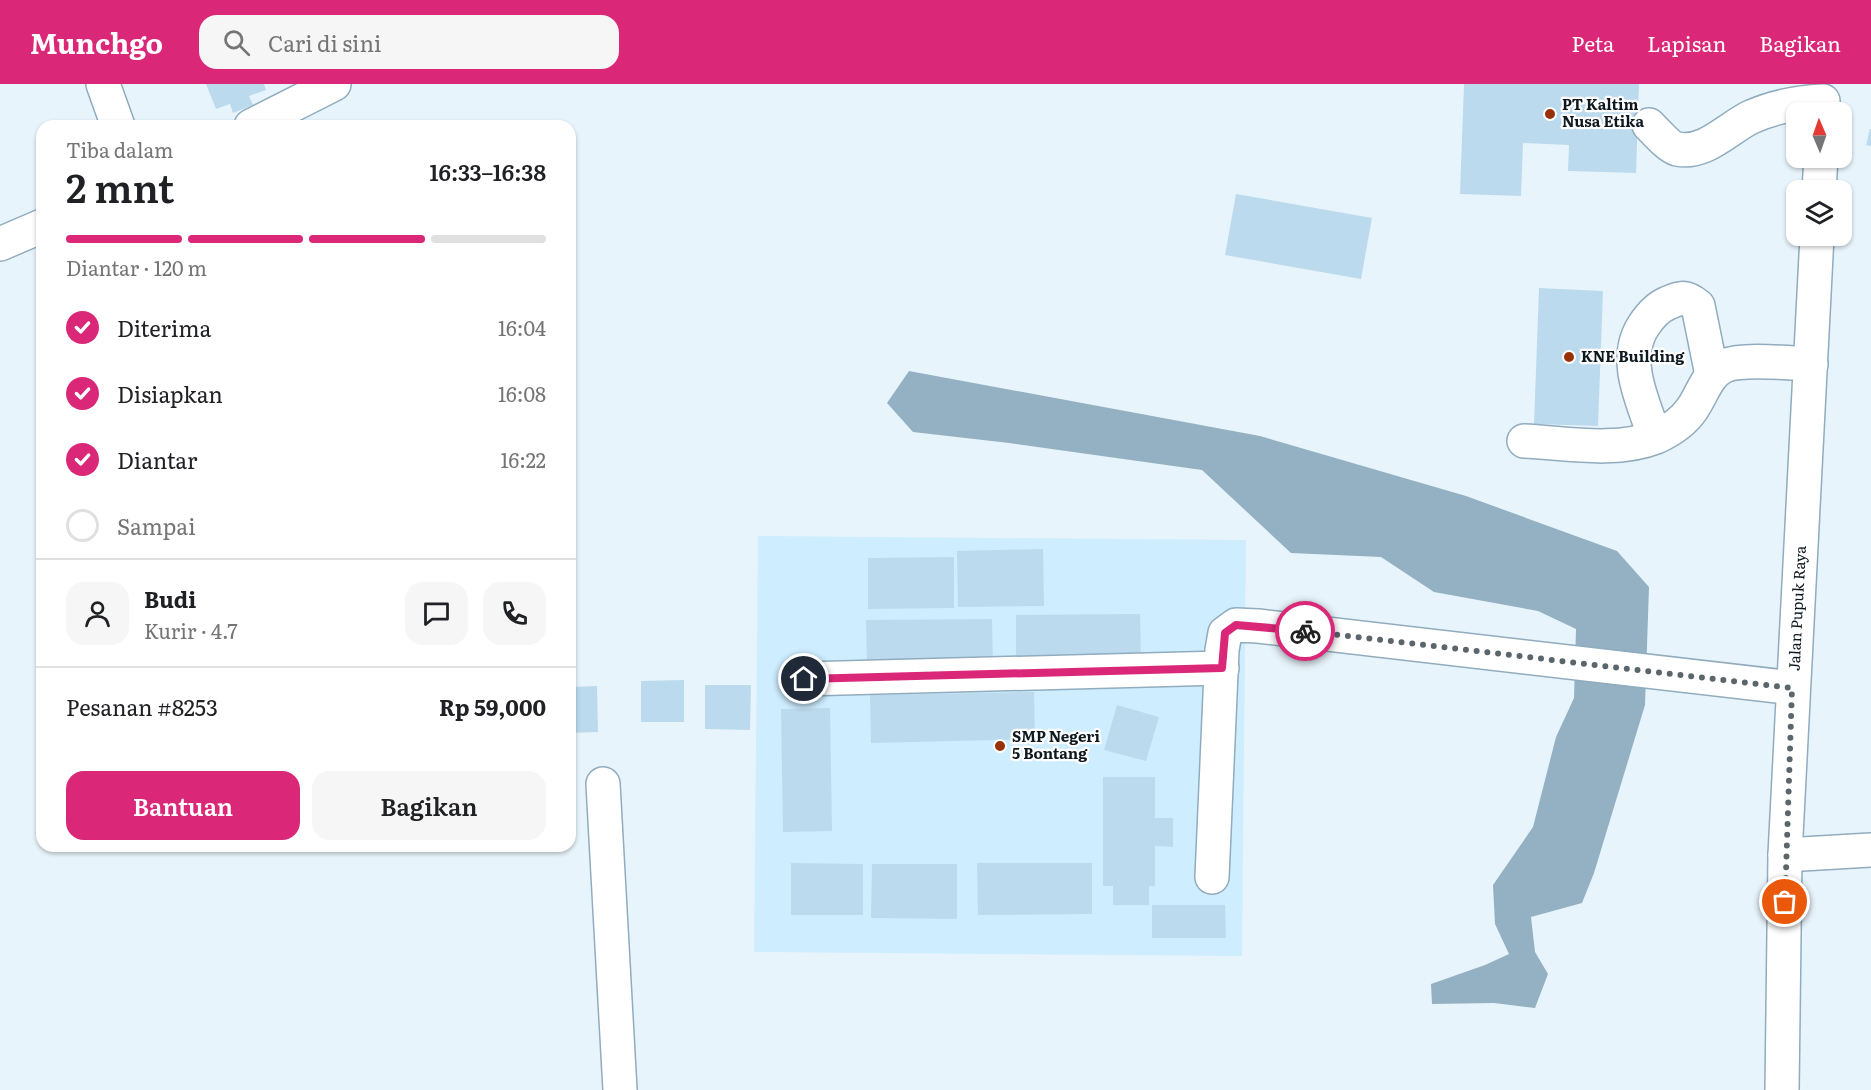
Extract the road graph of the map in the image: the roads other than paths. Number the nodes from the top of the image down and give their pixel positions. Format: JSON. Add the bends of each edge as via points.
{"nodes":[{"id":1,"x":103,"y":84,"type":"edge"},
{"id":2,"x":334,"y":84,"type":"edge"},
{"id":3,"x":294,"y":93,"type":"edge"},
{"id":4,"x":1823,"y":99,"type":"edge"},
{"id":5,"x":116,"y":120,"type":"edge"},
{"id":6,"x":259,"y":120,"type":"edge"},
{"id":7,"x":1649,"y":125,"type":"dead end"},
{"id":8,"x":36,"y":229,"type":"edge"},
{"id":9,"x":0,"y":244,"type":"edge"},
{"id":10,"x":1817,"y":246,"type":"edge"},
{"id":11,"x":1811,"y":364,"type":"junction"},
{"id":12,"x":1712,"y":375,"type":"junction"},
{"id":13,"x":1655,"y":437,"type":"junction"},
{"id":14,"x":1524,"y":441,"type":"dead end"},
{"id":15,"x":1222,"y":668,"type":"junction"},
{"id":16,"x":804,"y":679,"type":"dead end"},
{"id":17,"x":1792,"y":688,"type":"junction"},
{"id":18,"x":603,"y":784,"type":"dead end"},
{"id":19,"x":1871,"y":850,"type":"edge"},
{"id":20,"x":1785,"y":855,"type":"junction"},
{"id":21,"x":1212,"y":877,"type":"dead end"},
{"id":22,"x":620,"y":1090,"type":"edge"},
{"id":23,"x":1782,"y":1090,"type":"edge"}],
"edges":[{"from":1,"to":5,"type":"street"},
{"from":2,"to":3,"type":"street"},
{"from":3,"to":6,"type":"street"},
{"from":4,"to":7,"type":"street","via":[[1798,102],[1751,117],[1693,150],[1674,149]]},
{"from":8,"to":9,"type":"street"},
{"from":10,"to":11,"type":"street","name":"Jalan Pupuk Raya"},
{"from":11,"to":12,"type":"street","via":[[1735,362]]},
{"from":11,"to":17,"type":"street","name":"Jalan Pupuk Raya"},
{"from":12,"to":13,"type":"street","via":[[1691,411]]},
{"from":12,"to":13,"type":"street","via":[[1698,306],[1690,299],[1680,298],[1664,304],[1638,334],[1634,356],[1635,378]]},
{"from":13,"to":14,"type":"street","via":[[1619,447]]},
{"from":15,"to":16,"type":"street"},
{"from":15,"to":17,"type":"street","via":[[1225,633],[1236,625]]},
{"from":15,"to":21,"type":"street"},
{"from":17,"to":20,"type":"street","name":"Jalan Pupuk Raya"},
{"from":18,"to":22,"type":"street"},
{"from":19,"to":20,"type":"street"},
{"from":20,"to":23,"type":"street","name":"Jalan Pupuk Raya"}]}
